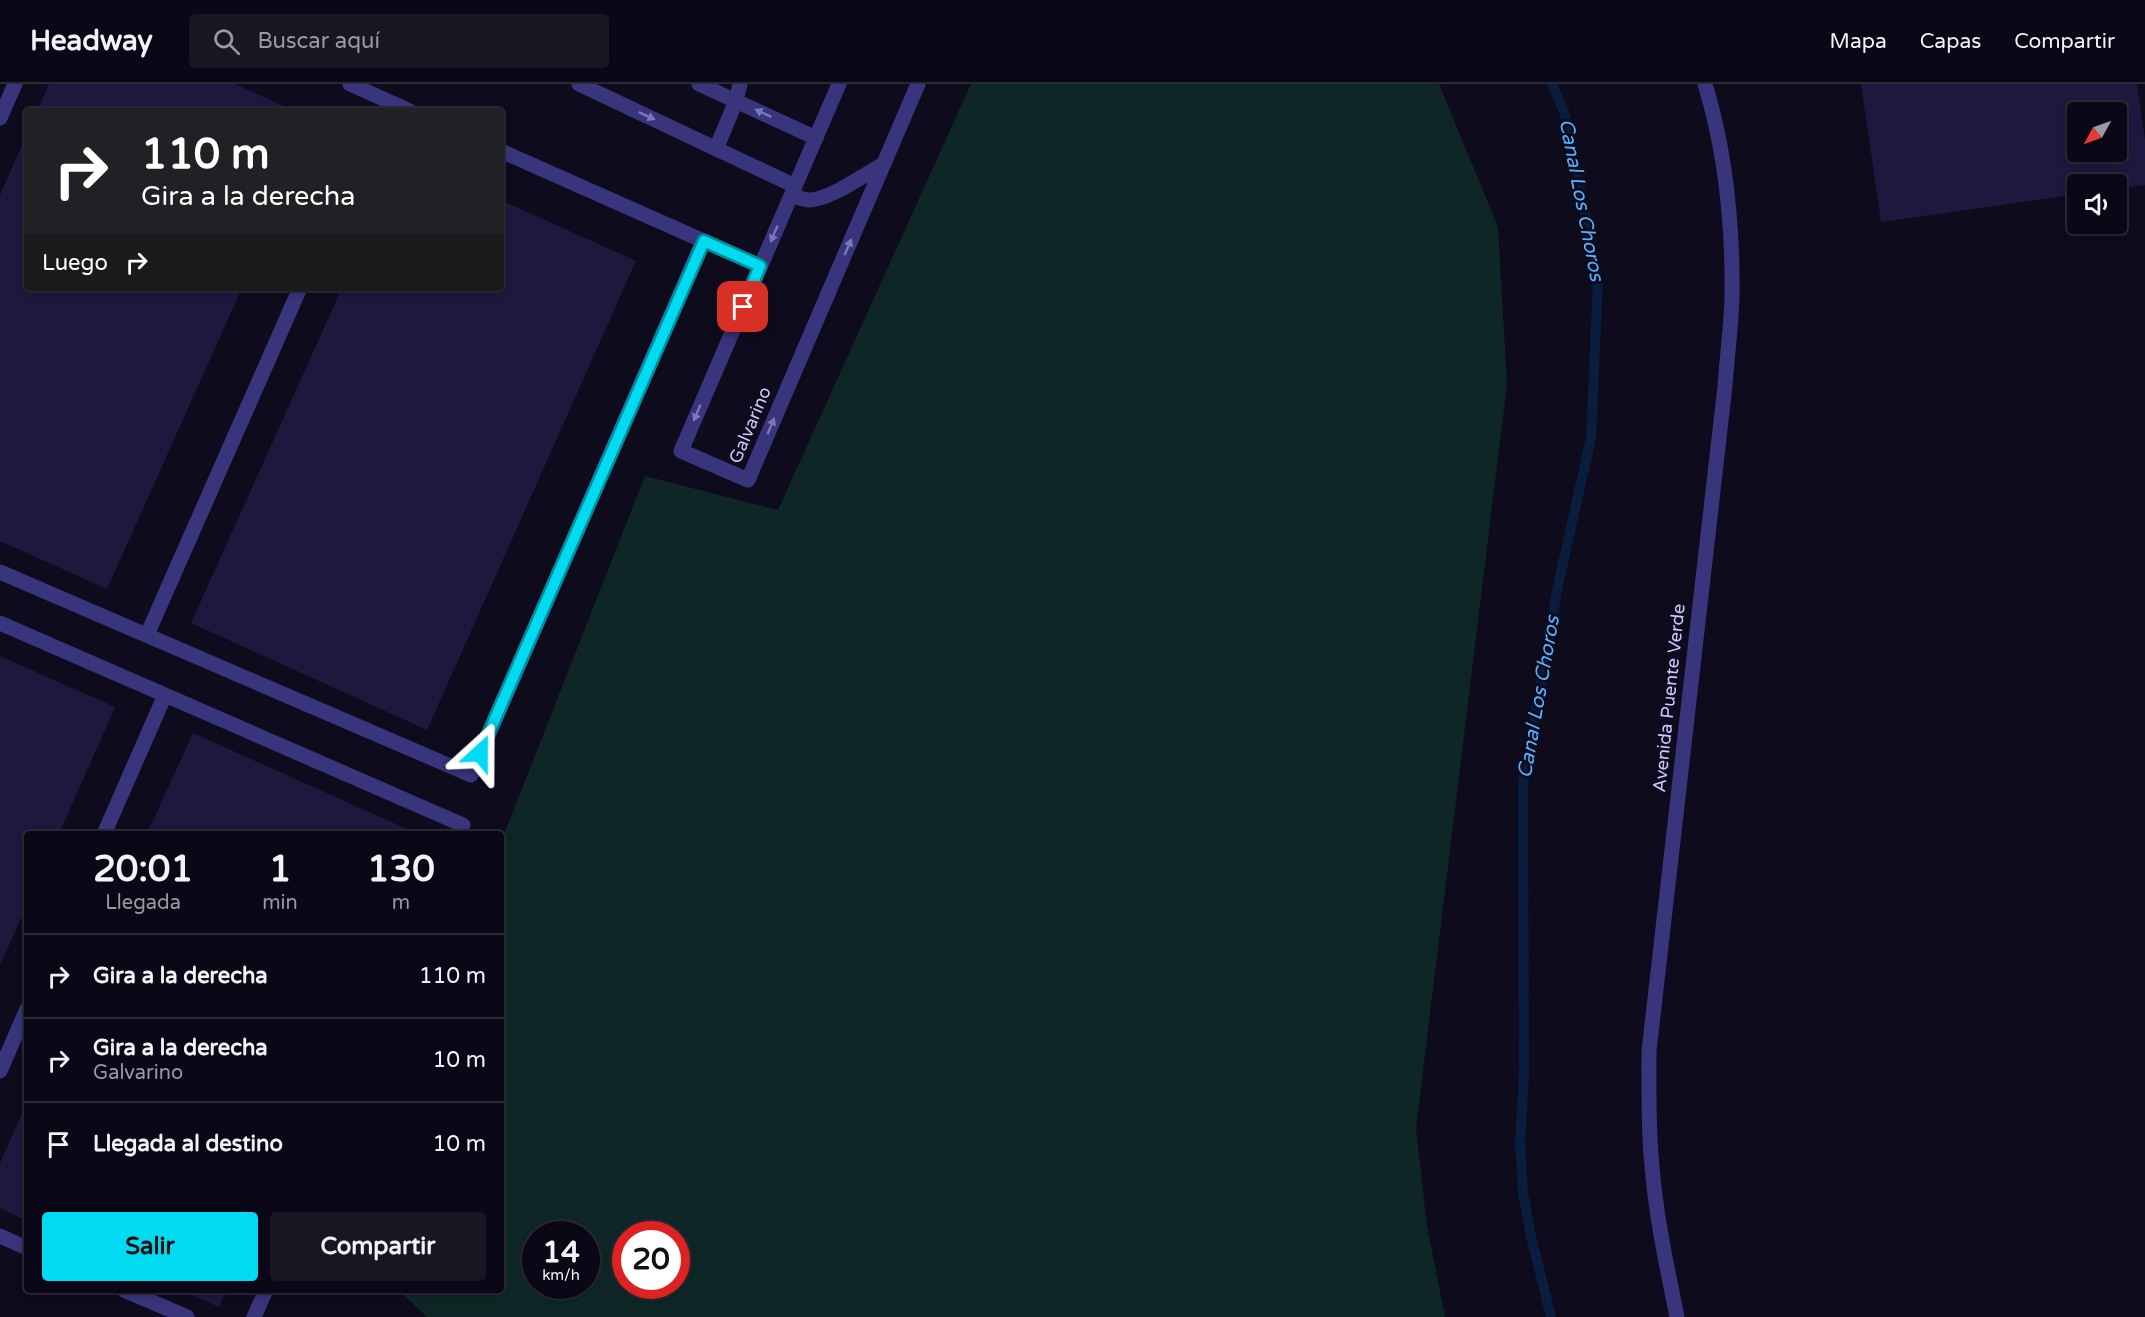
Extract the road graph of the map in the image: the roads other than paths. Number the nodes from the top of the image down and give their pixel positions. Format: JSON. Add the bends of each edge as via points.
{"nodes":[{"id":1,"x":15,"y":84,"type":"edge"},
{"id":2,"x":350,"y":84,"type":"edge"},
{"id":3,"x":579,"y":84,"type":"edge"},
{"id":4,"x":699,"y":84,"type":"edge"},
{"id":5,"x":740,"y":84,"type":"edge"},
{"id":6,"x":839,"y":84,"type":"edge"},
{"id":7,"x":918,"y":84,"type":"edge"},
{"id":8,"x":1706,"y":84,"type":"edge"},
{"id":9,"x":736,"y":101,"type":"junction"},
{"id":10,"x":381,"y":105,"type":"edge"},
{"id":11,"x":0,"y":118,"type":"edge"},
{"id":12,"x":816,"y":138,"type":"junction"},
{"id":13,"x":716,"y":149,"type":"junction"},
{"id":14,"x":504,"y":152,"type":"edge"},
{"id":15,"x":884,"y":164,"type":"junction"},
{"id":16,"x":793,"y":191,"type":"junction"},
{"id":17,"x":704,"y":241,"type":"junction"},
{"id":18,"x":760,"y":266,"type":"junction"},
{"id":19,"x":299,"y":291,"type":"edge"},
{"id":20,"x":0,"y":572,"type":"edge"},
{"id":21,"x":0,"y":623,"type":"edge"},
{"id":22,"x":147,"y":635,"type":"junction"},
{"id":23,"x":165,"y":695,"type":"junction"},
{"id":24,"x":105,"y":831,"type":"edge"},
{"id":25,"x":460,"y":831,"type":"edge"},
{"id":26,"x":24,"y":1016,"type":"edge"},
{"id":27,"x":0,"y":1071,"type":"edge"},
{"id":28,"x":0,"y":1236,"type":"edge"},
{"id":29,"x":24,"y":1247,"type":"edge"},
{"id":30,"x":131,"y":1293,"type":"edge"},
{"id":31,"x":265,"y":1293,"type":"edge"},
{"id":32,"x":187,"y":1317,"type":"edge"},
{"id":33,"x":254,"y":1317,"type":"edge"},
{"id":34,"x":1677,"y":1317,"type":"edge"}],
"edges":[{"from":1,"to":11,"type":"street"},
{"from":2,"to":10,"type":"street"},
{"from":3,"to":13,"type":"street","one_way":true},
{"from":4,"to":9,"type":"street"},
{"from":5,"to":9,"type":"street"},
{"from":6,"to":12,"type":"street","name":"Galvarino"},
{"from":7,"to":15,"type":"street","name":"Galvarino"},
{"from":8,"to":34,"type":"street","name":"Avenida Puente Verde","via":[[1728,193],[1732,299],[1649,1051],[1651,1165]]},
{"from":12,"to":9,"type":"street","one_way":true},
{"from":9,"to":13,"type":"street"},
{"from":12,"to":16,"type":"street","name":"Galvarino"},
{"from":13,"to":16,"type":"street"},
{"from":14,"to":17,"type":"street"},
{"from":15,"to":16,"type":"street","via":[[825,196],[811,200]]},
{"from":18,"to":15,"type":"street","name":"Galvarino","one_way":true,"via":[[681,451],[748,480]]},
{"from":16,"to":18,"type":"street","name":"Galvarino","one_way":true},
{"from":17,"to":18,"type":"street"},
{"from":17,"to":22,"type":"street","via":[[471,775]]},
{"from":19,"to":22,"type":"street"},
{"from":20,"to":22,"type":"street"},
{"from":21,"to":23,"type":"street"},
{"from":23,"to":24,"type":"street"},
{"from":23,"to":25,"type":"street","via":[[463,825]]},
{"from":26,"to":27,"type":"street"},
{"from":28,"to":29,"type":"street"},
{"from":30,"to":32,"type":"street"},
{"from":31,"to":33,"type":"street"}]}
